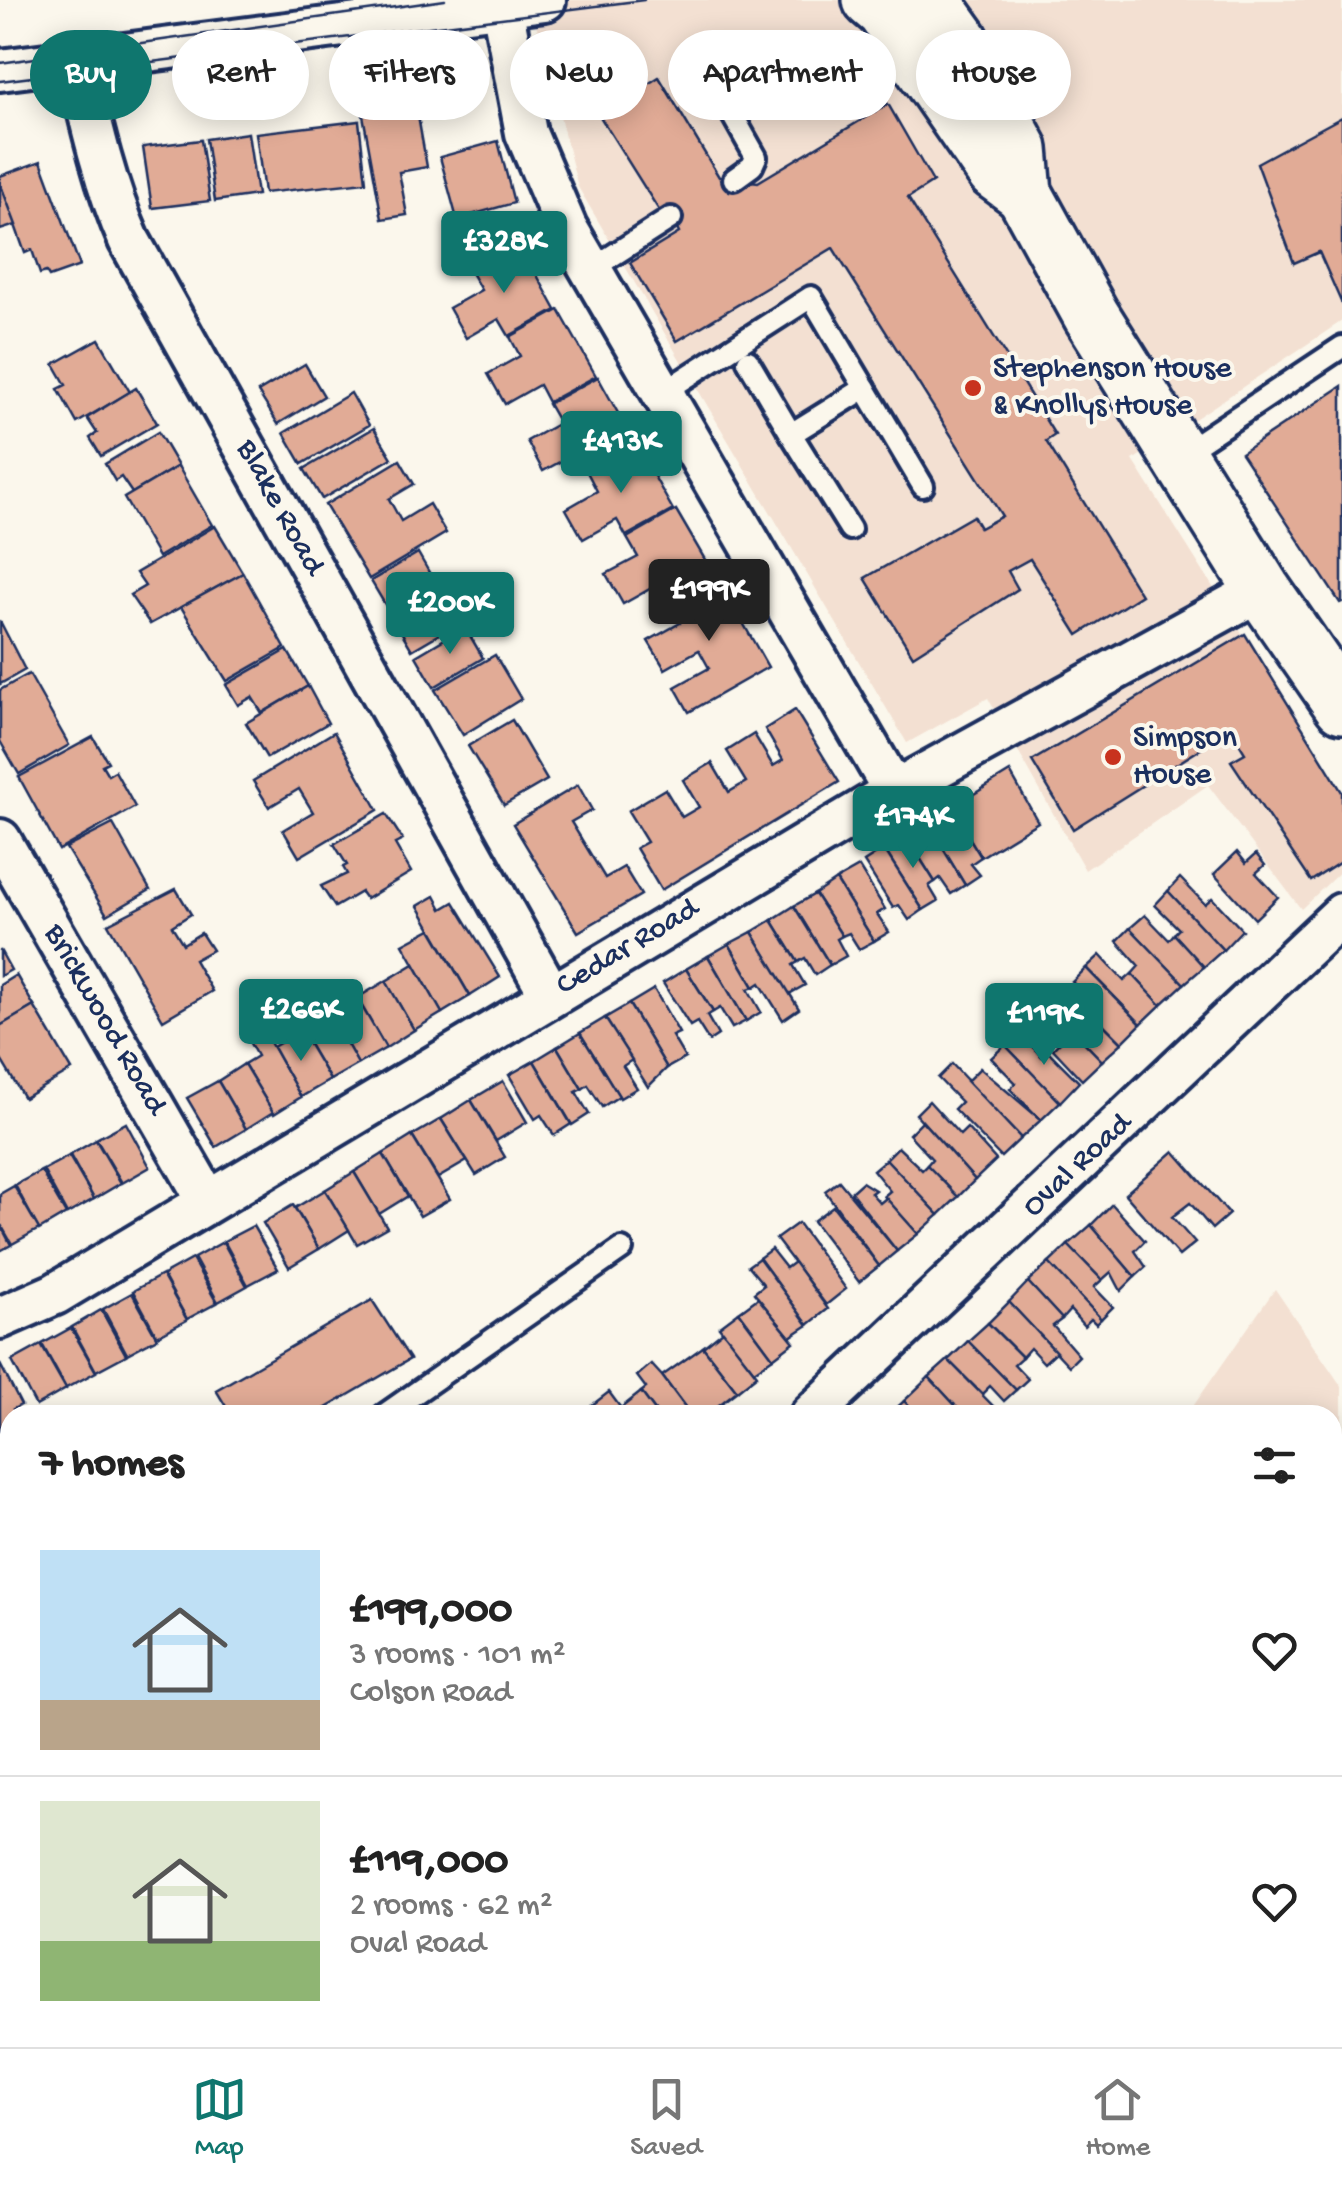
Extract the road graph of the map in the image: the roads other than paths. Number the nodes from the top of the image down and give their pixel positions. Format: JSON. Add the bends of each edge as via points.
{"nodes":[{"id":1,"x":545,"y":0,"type":"edge"},
{"id":2,"x":871,"y":0,"type":"edge"},
{"id":3,"x":932,"y":0,"type":"edge"},
{"id":4,"x":448,"y":6,"type":"edge"},
{"id":5,"x":502,"y":6,"type":"junction"},
{"id":6,"x":152,"y":48,"type":"edge"},
{"id":7,"x":30,"y":66,"type":"edge"},
{"id":8,"x":0,"y":70,"type":"edge"},
{"id":9,"x":88,"y":120,"type":"edge"},
{"id":10,"x":735,"y":120,"type":"edge"},
{"id":11,"x":734,"y":179,"type":"dead end"},
{"id":12,"x":1024,"y":193,"type":"junction"},
{"id":13,"x":672,"y":218,"type":"dead end"},
{"id":14,"x":590,"y":270,"type":"junction"},
{"id":15,"x":1342,"y":347,"type":"edge"},
{"id":16,"x":748,"y":361,"type":"dead end"},
{"id":17,"x":865,"y":388,"type":"junction"},
{"id":18,"x":662,"y":393,"type":"junction"},
{"id":19,"x":791,"y":434,"type":"junction"},
{"id":20,"x":1178,"y":456,"type":"junction"},
{"id":21,"x":923,"y":486,"type":"dead end"},
{"id":22,"x":850,"y":529,"type":"dead end"},
{"id":23,"x":1262,"y":588,"type":"junction"},
{"id":24,"x":1342,"y":705,"type":"edge"},
{"id":25,"x":894,"y":791,"type":"junction"},
{"id":26,"x":0,"y":840,"type":"edge"},
{"id":27,"x":1342,"y":914,"type":"edge"},
{"id":28,"x":550,"y":994,"type":"junction"},
{"id":29,"x":208,"y":1200,"type":"junction"},
{"id":30,"x":622,"y":1249,"type":"dead end"},
{"id":31,"x":0,"y":1318,"type":"edge"},
{"id":32,"x":398,"y":1405,"type":"edge"},
{"id":33,"x":823,"y":1405,"type":"edge"}],
"edges":[{"from":1,"to":5,"type":"street"},
{"from":2,"to":12,"type":"street","via":[[995,172]]},
{"from":3,"to":12,"type":"street","via":[[1020,150]]},
{"from":4,"to":5,"type":"street"},
{"from":4,"to":6,"type":"street"},
{"from":5,"to":14,"type":"street","via":[[526,134]]},
{"from":7,"to":8,"type":"street"},
{"from":9,"to":28,"type":"street","name":"Blake Road","via":[[129,240]]},
{"from":10,"to":11,"type":"lane","via":[[756,157]]},
{"from":12,"to":20,"type":"street"},
{"from":13,"to":14,"type":"lane"},
{"from":14,"to":18,"type":"street"},
{"from":15,"to":20,"type":"lane"},
{"from":16,"to":19,"type":"lane"},
{"from":17,"to":18,"type":"lane","via":[[811,297]]},
{"from":17,"to":19,"type":"lane"},
{"from":17,"to":21,"type":"lane"},
{"from":18,"to":25,"type":"street"},
{"from":19,"to":22,"type":"lane"},
{"from":20,"to":23,"type":"street"},
{"from":23,"to":24,"type":"street"},
{"from":23,"to":25,"type":"street","name":"Cedar Road"},
{"from":25,"to":28,"type":"street","name":"Cedar Road"},
{"from":26,"to":29,"type":"street","name":"Brickwood Road"},
{"from":27,"to":33,"type":"street","name":"Oval Road"},
{"from":28,"to":29,"type":"street","name":"Cedar Road"},
{"from":29,"to":31,"type":"street","name":"Cedar Road","via":[[55,1294]]},
{"from":30,"to":32,"type":"lane"}]}
